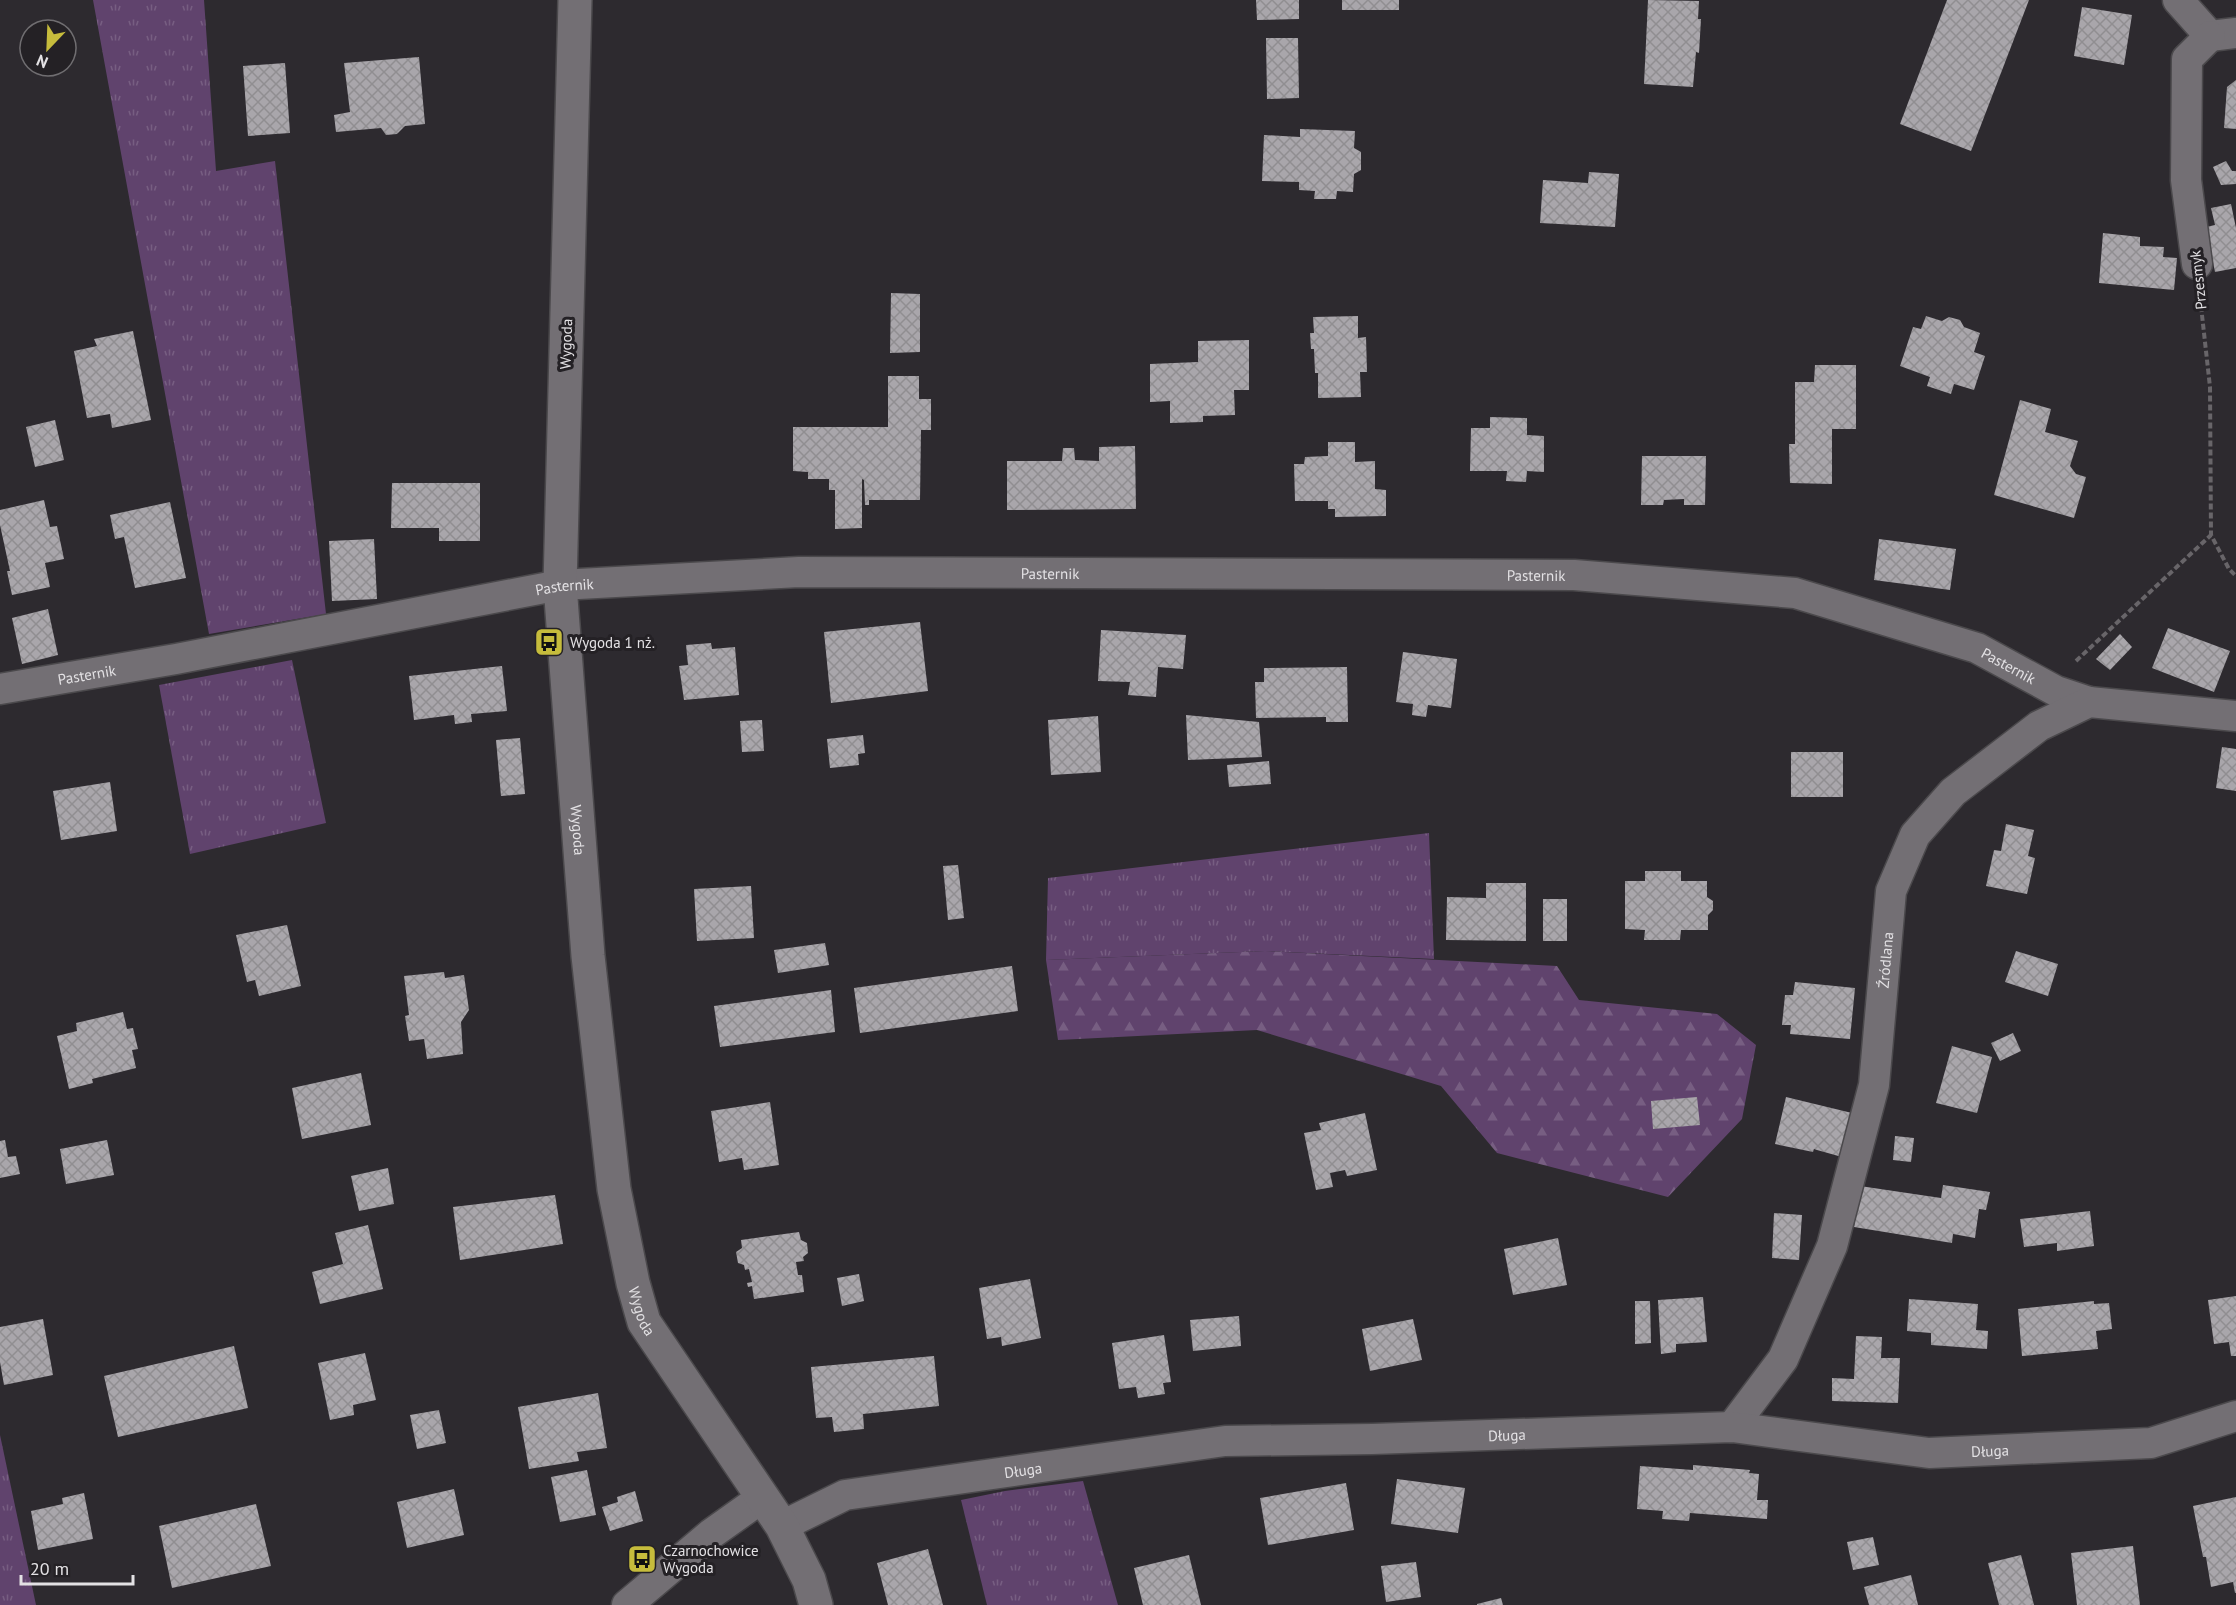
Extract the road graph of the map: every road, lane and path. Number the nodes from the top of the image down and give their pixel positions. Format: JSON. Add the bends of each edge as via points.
{"nodes":[{"id":1,"x":575,"y":0,"type":"edge"},
{"id":2,"x":2178,"y":0,"type":"edge"},
{"id":3,"x":2223,"y":34,"type":"edge"},
{"id":4,"x":2197,"y":264,"type":"joint"},
{"id":5,"x":2211,"y":535,"type":"junction"},
{"id":6,"x":2236,"y":576,"type":"edge"},
{"id":7,"x":560,"y":585,"type":"junction"},
{"id":8,"x":0,"y":689,"type":"edge"},
{"id":9,"x":2056,"y":691,"type":"junction"},
{"id":10,"x":2089,"y":702,"type":"junction"},
{"id":11,"x":2236,"y":716,"type":"edge"},
{"id":12,"x":2236,"y":1416,"type":"edge"},
{"id":13,"x":1732,"y":1427,"type":"junction"},
{"id":14,"x":763,"y":1497,"type":"junction"},
{"id":15,"x":782,"y":1526,"type":"junction"},
{"id":16,"x":627,"y":1605,"type":"edge"},
{"id":17,"x":816,"y":1605,"type":"edge"}],
"edges":[{"from":1,"to":7,"type":"street","name":"Wygoda"},
{"from":2,"to":3,"type":"street"},
{"from":3,"to":4,"type":"street","name":"Przesmyk","via":[[2187,59],[2186,180]]},
{"from":4,"to":5,"type":"path","name":"Przesmyk","via":[[2210,387]]},
{"from":5,"to":6,"type":"path","name":"Przesmyk"},
{"from":5,"to":9,"type":"path","via":[[2074,662]]},
{"from":7,"to":8,"type":"street","name":"Pasternik"},
{"from":7,"to":9,"type":"street","name":"Pasternik","via":[[799,572],[1574,575],[1795,593],[1977,648]]},
{"from":7,"to":14,"type":"street","name":"Wygoda","via":[[597,1045],[614,1189],[633,1283],[644,1322]]},
{"from":9,"to":10,"type":"street","name":"Pasternik"},
{"from":10,"to":11,"type":"street"},
{"from":10,"to":13,"type":"street","name":"Źródlana","via":[[2039,726],[1953,792],[1915,835],[1892,891],[1874,1085],[1832,1246],[1783,1359]]},
{"from":12,"to":13,"type":"street","name":"Długa","via":[[2151,1443],[1929,1453]]},
{"from":13,"to":15,"type":"street","name":"Długa","via":[[1225,1441],[845,1496]]},
{"from":14,"to":15,"type":"street","name":"Wygoda"},
{"from":14,"to":16,"type":"street","via":[[711,1534]]},
{"from":15,"to":17,"type":"street","name":"Wygoda","via":[[809,1580]]}]}
